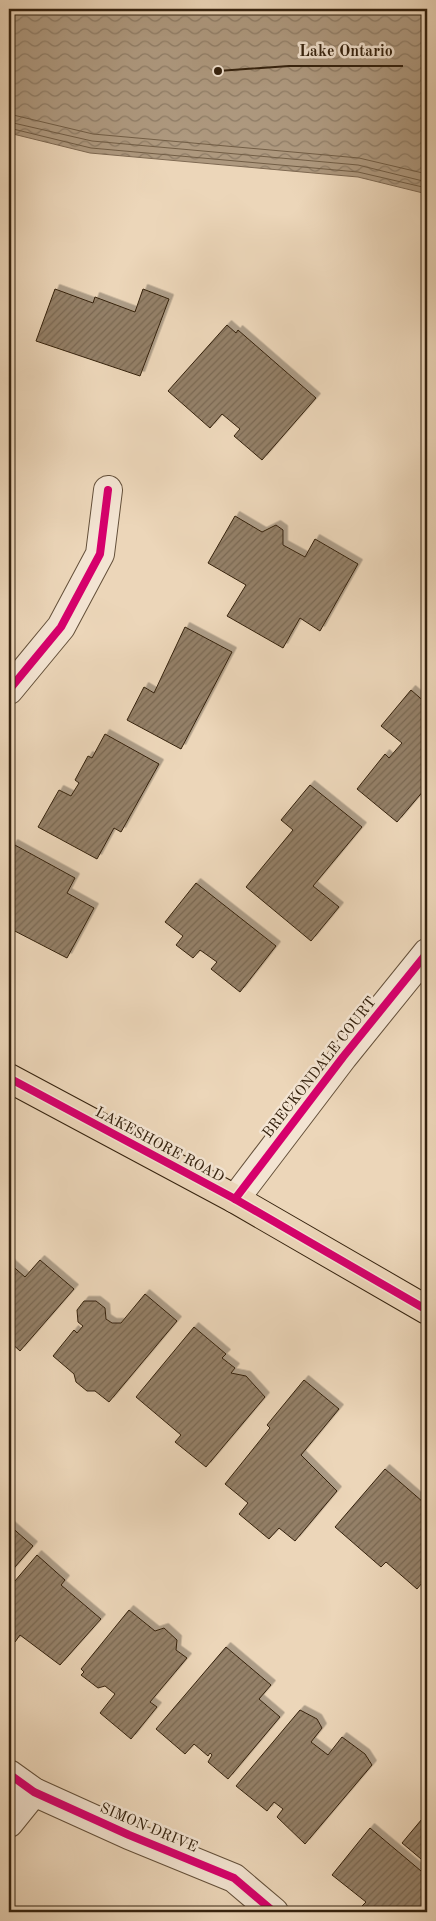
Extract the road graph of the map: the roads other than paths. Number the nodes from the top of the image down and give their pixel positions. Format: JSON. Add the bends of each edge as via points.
{"nodes":[{"id":1,"x":108,"y":490,"type":"dead end"},
{"id":2,"x":9,"y":690,"type":"edge"},
{"id":3,"x":427,"y":953,"type":"edge"},
{"id":4,"x":9,"y":1078,"type":"edge"},
{"id":5,"x":236,"y":1199,"type":"junction"},
{"id":6,"x":427,"y":1310,"type":"edge"},
{"id":7,"x":9,"y":1774,"type":"edge"},
{"id":8,"x":34,"y":1792,"type":"junction"},
{"id":9,"x":9,"y":1823,"type":"edge"},
{"id":10,"x":274,"y":1912,"type":"edge"}],
"edges":[{"from":1,"to":2,"type":"street","via":[[100,554],[61,627]]},
{"from":3,"to":5,"type":"street","name":"BRECKONDALE COURT"},
{"from":4,"to":5,"type":"main road","name":"LAKESHORE ROAD"},
{"from":5,"to":6,"type":"main road","name":"LAKESHORE ROAD"},
{"from":7,"to":8,"type":"street","name":"SIMON DRIVE"},
{"from":8,"to":9,"type":"street"},
{"from":8,"to":10,"type":"street","name":"SIMON DRIVE","via":[[234,1878]]}]}
